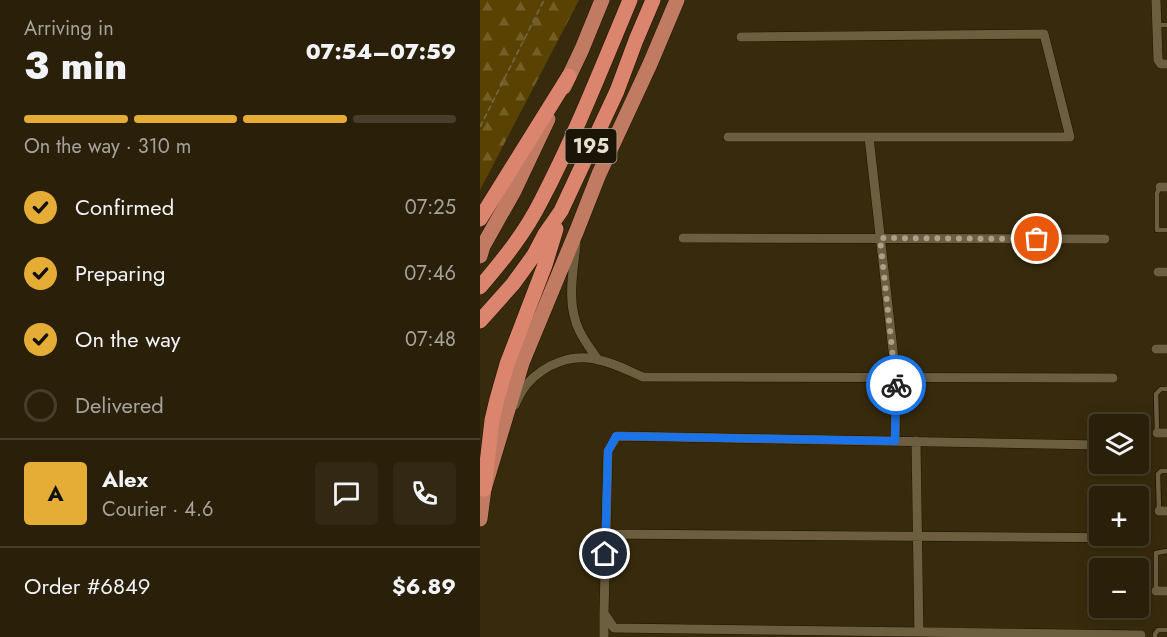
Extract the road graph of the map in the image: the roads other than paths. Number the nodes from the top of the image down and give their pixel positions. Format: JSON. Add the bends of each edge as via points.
{"nodes":[{"id":1,"x":603,"y":0,"type":"edge"},
{"id":2,"x":630,"y":0,"type":"edge"},
{"id":3,"x":653,"y":0,"type":"edge"},
{"id":4,"x":677,"y":0,"type":"edge"},
{"id":5,"x":1156,"y":0,"type":"edge"},
{"id":6,"x":1162,"y":25,"type":"edge"},
{"id":7,"x":741,"y":37,"type":"dead end"},
{"id":8,"x":1164,"y":64,"type":"edge"},
{"id":9,"x":569,"y":76,"type":"junction"},
{"id":10,"x":728,"y":137,"type":"dead end"},
{"id":11,"x":869,"y":137,"type":"junction"},
{"id":12,"x":1163,"y":188,"type":"edge"},
{"id":13,"x":561,"y":212,"type":"junction"},
{"id":14,"x":480,"y":219,"type":"edge"},
{"id":15,"x":578,"y":230,"type":"junction"},
{"id":16,"x":1167,"y":230,"type":"edge"},
{"id":17,"x":683,"y":238,"type":"dead end"},
{"id":18,"x":880,"y":238,"type":"junction"},
{"id":19,"x":1105,"y":239,"type":"dead end"},
{"id":20,"x":480,"y":256,"type":"edge"},
{"id":21,"x":480,"y":287,"type":"edge"},
{"id":22,"x":480,"y":321,"type":"edge"},
{"id":23,"x":1156,"y":350,"type":"dead end"},
{"id":24,"x":1167,"y":350,"type":"edge"},
{"id":25,"x":598,"y":360,"type":"junction"},
{"id":26,"x":896,"y":377,"type":"junction"},
{"id":27,"x":1113,"y":378,"type":"dead end"},
{"id":28,"x":1167,"y":389,"type":"edge"},
{"id":29,"x":504,"y":423,"type":"junction"},
{"id":30,"x":1162,"y":433,"type":"edge"},
{"id":31,"x":895,"y":441,"type":"junction"},
{"id":32,"x":916,"y":441,"type":"junction"},
{"id":33,"x":1089,"y":445,"type":"edge"},
{"id":34,"x":1167,"y":471,"type":"edge"},
{"id":35,"x":484,"y":489,"type":"junction"},
{"id":36,"x":1163,"y":511,"type":"edge"},
{"id":37,"x":480,"y":519,"type":"edge"},
{"id":38,"x":606,"y":534,"type":"junction"},
{"id":39,"x":918,"y":537,"type":"junction"},
{"id":40,"x":1089,"y":538,"type":"edge"},
{"id":41,"x":1167,"y":551,"type":"edge"},
{"id":42,"x":1156,"y":591,"type":"joint"},
{"id":43,"x":1167,"y":591,"type":"edge"},
{"id":44,"x":604,"y":613,"type":"junction"},
{"id":45,"x":1167,"y":630,"type":"edge"},
{"id":46,"x":919,"y":635,"type":"edge"},
{"id":47,"x":1141,"y":635,"type":"dead end"},
{"id":48,"x":604,"y":637,"type":"edge"},
{"id":49,"x":1155,"y":637,"type":"edge"}],
"edges":[{"from":1,"to":9,"type":"main road"},
{"from":2,"to":21,"type":"highway","number":"195","via":[[541,202]]},
{"from":3,"to":13,"type":"highway","number":"195","via":[[617,91]]},
{"from":4,"to":15,"type":"main road","via":[[598,174]]},
{"from":5,"to":6,"type":"street"},
{"from":6,"to":8,"type":"street","via":[[1158,60]]},
{"from":7,"to":11,"type":"street","via":[[1044,34],[1070,137]]},
{"from":9,"to":14,"type":"highway"},
{"from":9,"to":20,"type":"main road"},
{"from":10,"to":11,"type":"street"},
{"from":11,"to":18,"type":"street"},
{"from":12,"to":16,"type":"lane","via":[[1157,194],[1157,230]]},
{"from":13,"to":22,"type":"highway","number":"195","via":[[513,284]]},
{"from":13,"to":35,"type":"highway","via":[[497,399]]},
{"from":15,"to":25,"type":"street","via":[[571,289],[574,317]]},
{"from":15,"to":29,"type":"main road","via":[[522,363]]},
{"from":17,"to":18,"type":"street"},
{"from":18,"to":19,"type":"street"},
{"from":18,"to":26,"type":"street"},
{"from":23,"to":24,"type":"street"},
{"from":25,"to":26,"type":"street","via":[[643,377]]},
{"from":25,"to":29,"type":"street","via":[[574,358],[540,372],[526,385]]},
{"from":26,"to":27,"type":"street"},
{"from":26,"to":31,"type":"street"},
{"from":28,"to":30,"type":"lane","via":[[1156,394]]},
{"from":29,"to":35,"type":"main road"},
{"from":31,"to":32,"type":"street"},
{"from":31,"to":38,"type":"street","via":[[616,436],[608,451]]},
{"from":32,"to":33,"type":"street"},
{"from":32,"to":39,"type":"street"},
{"from":34,"to":36,"type":"lane","via":[[1158,474]]},
{"from":35,"to":37,"type":"main road"},
{"from":38,"to":39,"type":"street"},
{"from":38,"to":44,"type":"street"},
{"from":39,"to":40,"type":"street"},
{"from":39,"to":46,"type":"street"},
{"from":41,"to":42,"type":"lane","via":[[1156,553]]},
{"from":42,"to":43,"type":"street"},
{"from":44,"to":46,"type":"street","via":[[614,628]]},
{"from":44,"to":48,"type":"street"},
{"from":45,"to":49,"type":"lane","via":[[1158,630]]},
{"from":46,"to":47,"type":"street"}]}
